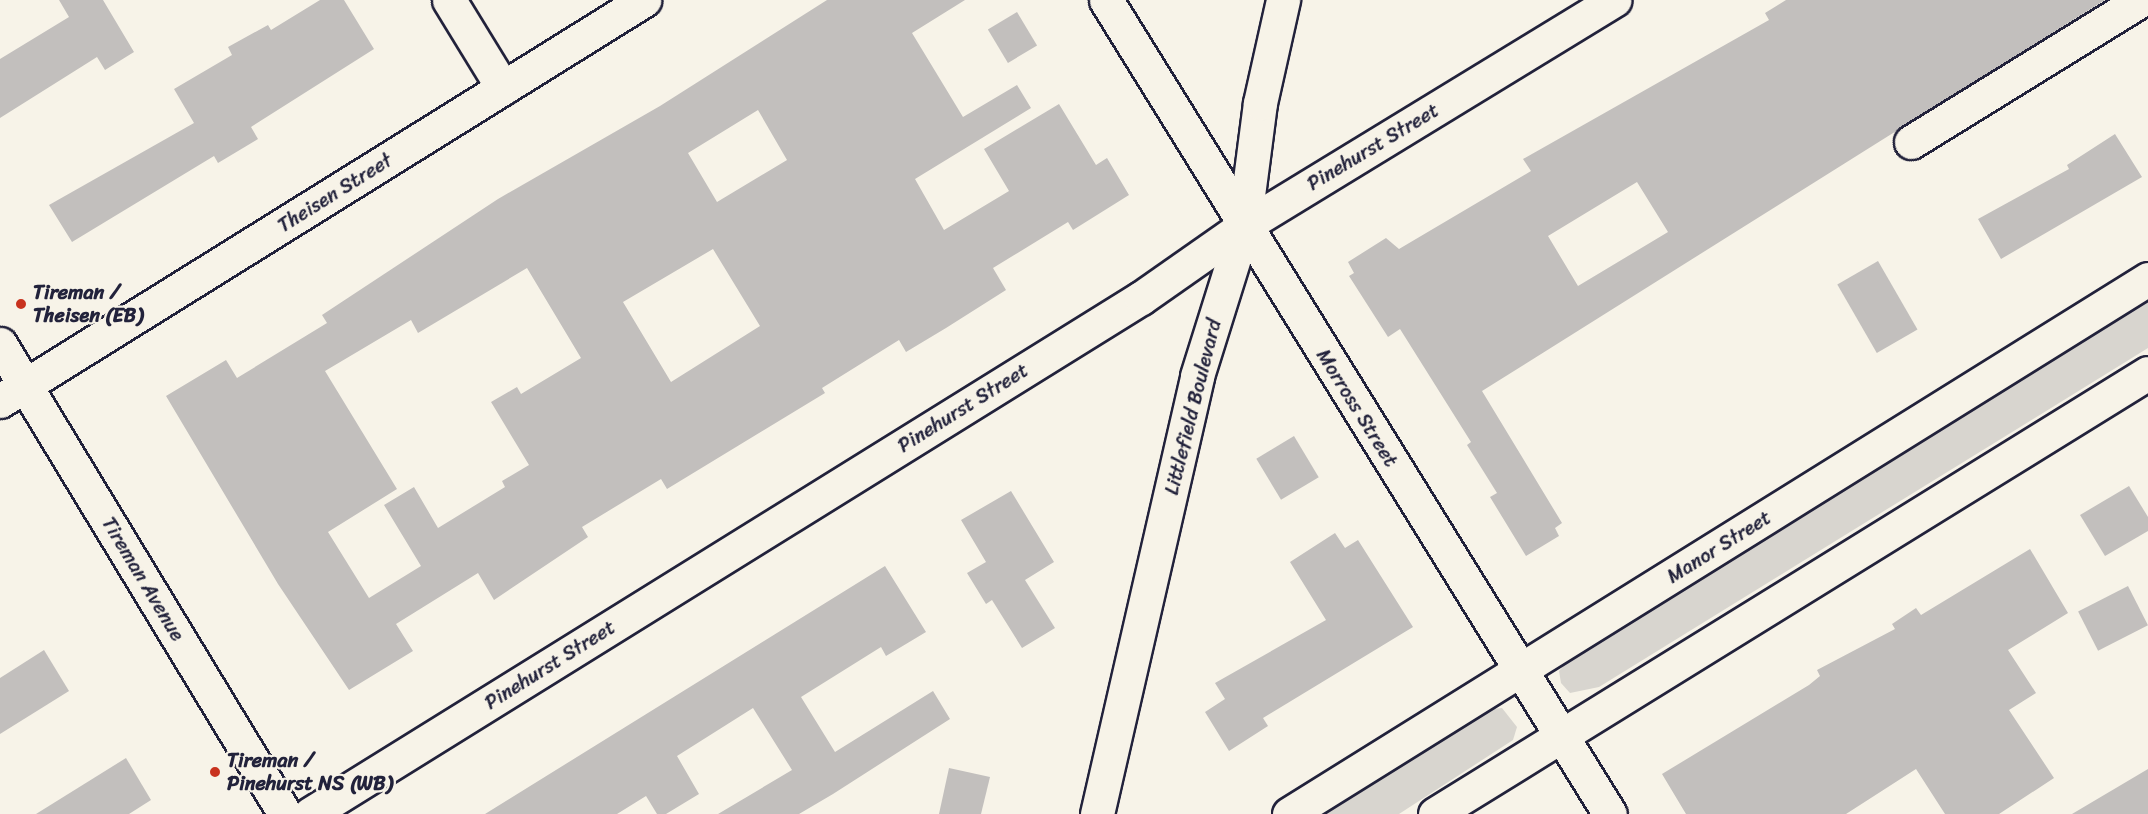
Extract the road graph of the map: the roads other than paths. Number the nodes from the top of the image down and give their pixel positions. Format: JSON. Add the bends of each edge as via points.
{"nodes":[{"id":1,"x":449,"y":0,"type":"edge"},
{"id":2,"x":644,"y":0,"type":"edge"},
{"id":3,"x":1106,"y":0,"type":"edge"},
{"id":4,"x":1283,"y":0,"type":"edge"},
{"id":5,"x":1614,"y":0,"type":"edge"},
{"id":6,"x":2141,"y":0,"type":"edge"},
{"id":7,"x":503,"y":88,"type":"junction"},
{"id":8,"x":1911,"y":142,"type":"dead end"},
{"id":9,"x":1244,"y":226,"type":"junction"},
{"id":10,"x":2148,"y":279,"type":"edge"},
{"id":11,"x":0,"y":344,"type":"edge"},
{"id":12,"x":2148,"y":373,"type":"edge"},
{"id":13,"x":13,"y":393,"type":"edge"},
{"id":14,"x":1521,"y":670,"type":"junction"},
{"id":15,"x":1561,"y":734,"type":"junction"},
{"id":16,"x":285,"y":814,"type":"edge"},
{"id":17,"x":310,"y":814,"type":"edge"},
{"id":18,"x":1096,"y":814,"type":"edge"},
{"id":19,"x":1289,"y":814,"type":"edge"},
{"id":20,"x":1435,"y":814,"type":"edge"},
{"id":21,"x":1610,"y":814,"type":"edge"}],
"edges":[{"from":1,"to":7,"type":"street"},
{"from":2,"to":7,"type":"street","name":"Theisen Street"},
{"from":3,"to":9,"type":"street","name":"Morross Street"},
{"from":4,"to":9,"type":"street","name":"Littlefield Boulevard","via":[[1260,103]]},
{"from":5,"to":9,"type":"street","name":"Pinehurst Street"},
{"from":6,"to":8,"type":"street"},
{"from":7,"to":13,"type":"street","name":"Theisen Street"},
{"from":9,"to":14,"type":"street","name":"Morross Street"},
{"from":9,"to":17,"type":"street","name":"Pinehurst Street","via":[[1141,298]]},
{"from":9,"to":18,"type":"street","name":"Littlefield Boulevard","via":[[1197,376]]},
{"from":10,"to":14,"type":"street","name":"Manor Street"},
{"from":11,"to":13,"type":"street","name":"Tireman Avenue"},
{"from":12,"to":15,"type":"street"},
{"from":13,"to":16,"type":"street","name":"Tireman Avenue"},
{"from":14,"to":15,"type":"street","name":"Morross Street"},
{"from":14,"to":19,"type":"street","name":"Manor Street"},
{"from":15,"to":20,"type":"street"},
{"from":15,"to":21,"type":"street","name":"Morross Street"}]}
